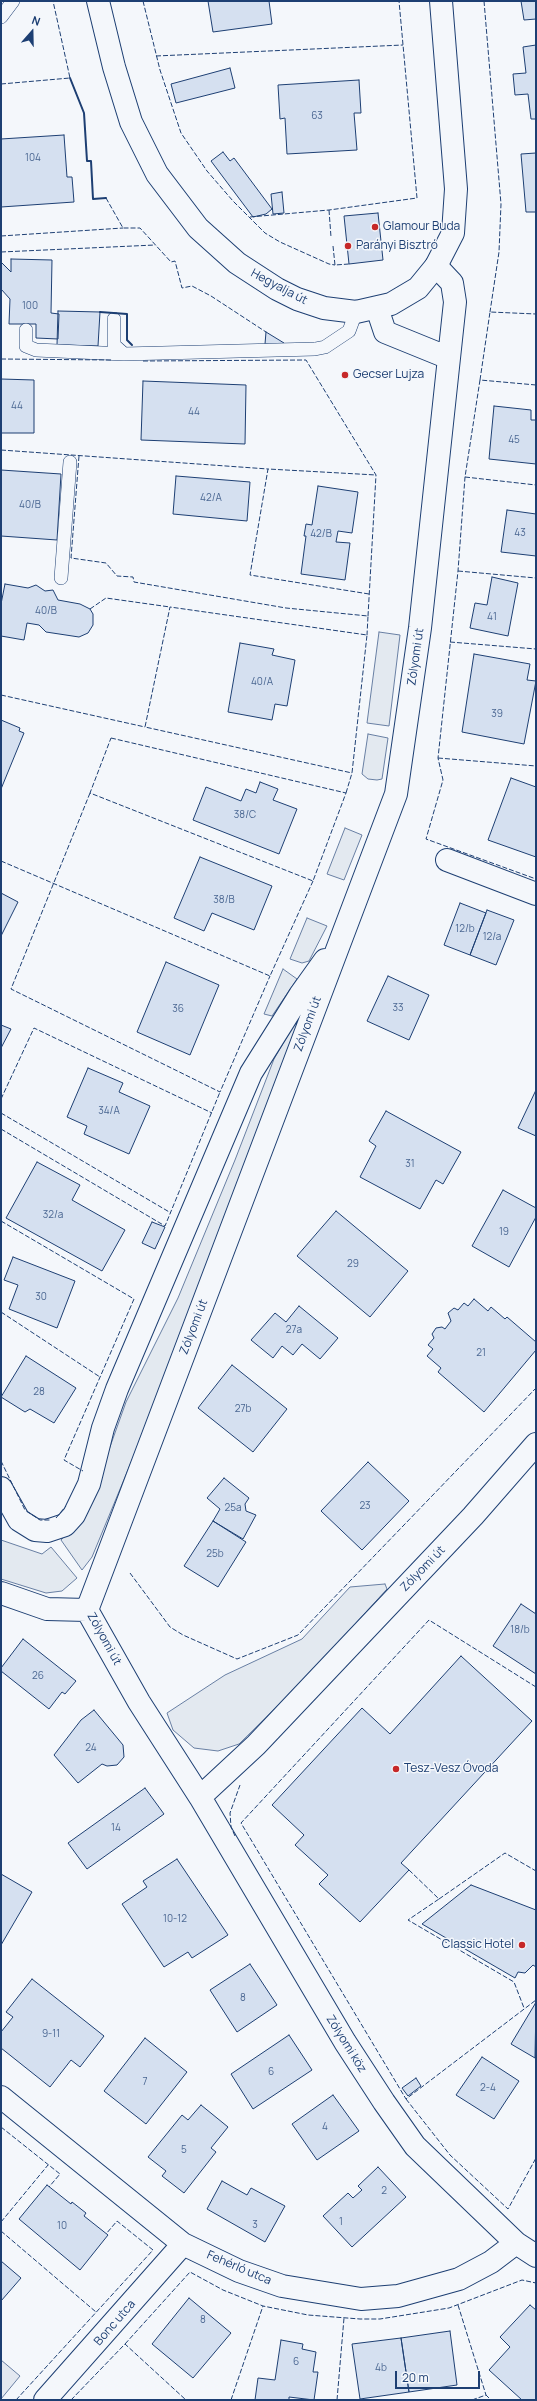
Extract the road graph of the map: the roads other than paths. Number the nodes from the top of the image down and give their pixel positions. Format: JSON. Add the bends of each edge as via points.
{"nodes":[{"id":1,"x":12,"y":1,"type":"edge"},
{"id":2,"x":98,"y":1,"type":"edge"},
{"id":3,"x":441,"y":1,"type":"edge"},
{"id":4,"x":1,"y":17,"type":"edge"},
{"id":5,"x":436,"y":266,"type":"junction"},
{"id":6,"x":367,"y":310,"type":"junction"},
{"id":7,"x":114,"y":319,"type":"dead end"},
{"id":8,"x":26,"y":330,"type":"dead end"},
{"id":9,"x":124,"y":354,"type":"junction"},
{"id":10,"x":449,"y":358,"type":"junction"},
{"id":11,"x":70,"y":462,"type":"dead end"},
{"id":12,"x":61,"y":578,"type":"dead end"},
{"id":13,"x":446,"y":860,"type":"dead end"},
{"id":14,"x":536,"y":894,"type":"edge"},
{"id":15,"x":337,"y":945,"type":"junction"},
{"id":16,"x":536,"y":1444,"type":"edge"},
{"id":17,"x":1,"y":1488,"type":"edge"},
{"id":18,"x":1,"y":1593,"type":"edge"},
{"id":19,"x":87,"y":1610,"type":"junction"},
{"id":20,"x":200,"y":1797,"type":"junction"},
{"id":21,"x":1,"y":2097,"type":"edge"},
{"id":22,"x":516,"y":2242,"type":"junction"},
{"id":23,"x":183,"y":2244,"type":"junction"},
{"id":24,"x":536,"y":2256,"type":"edge"},
{"id":25,"x":45,"y":2400,"type":"edge"}],
"edges":[{"from":1,"to":4,"type":"lane"},
{"from":2,"to":6,"type":"street","name":"Hegyalja út","via":[[131,122],[158,174],[198,228],[237,263],[296,299],[324,308]]},
{"from":3,"to":5,"type":"street","name":"Hegyalja út","via":[[456,189],[453,233]]},
{"from":5,"to":6,"type":"street","name":"Hegyalja út","via":[[418,288],[406,297]]},
{"from":5,"to":10,"type":"street","name":"Zólyomi út","via":[[452,283],[455,302]]},
{"from":6,"to":9,"type":"lane","via":[[349,331],[325,347],[315,349]]},
{"from":6,"to":10,"type":"street","via":[[385,332]]},
{"from":7,"to":9,"type":"lane","via":[[114,345]]},
{"from":8,"to":9,"type":"lane","via":[[26,346],[36,350]]},
{"from":10,"to":15,"type":"street","name":"Zólyomi út","via":[[420,628],[400,772],[393,800]]},
{"from":11,"to":12,"type":"lane"},
{"from":13,"to":14,"type":"street"},
{"from":15,"to":17,"type":"street","name":"Zólyomi út","via":[[308,983],[251,1073],[117,1389],[103,1428],[91,1477],[80,1502],[65,1525],[47,1532],[34,1530],[18,1520]]},
{"from":15,"to":19,"type":"street","name":"Zólyomi út"},
{"from":16,"to":20,"type":"street","name":"Zólyomi út","via":[[473,1516],[261,1740]]},
{"from":18,"to":19,"type":"street","via":[[47,1609]]},
{"from":19,"to":20,"type":"street","name":"Zólyomi út","via":[[139,1702]]},
{"from":20,"to":22,"type":"street","name":"Zólyomi köz","via":[[345,2042],[415,2146]]},
{"from":21,"to":23,"type":"street","name":"Fehérló utca"},
{"from":22,"to":23,"type":"street","name":"Fehérló utca","via":[[491,2262],[459,2278],[398,2296],[361,2299],[282,2286],[239,2271]]},
{"from":22,"to":24,"type":"street","name":"Zólyomi köz"},
{"from":23,"to":25,"type":"street","name":"Bonc utca"}]}
